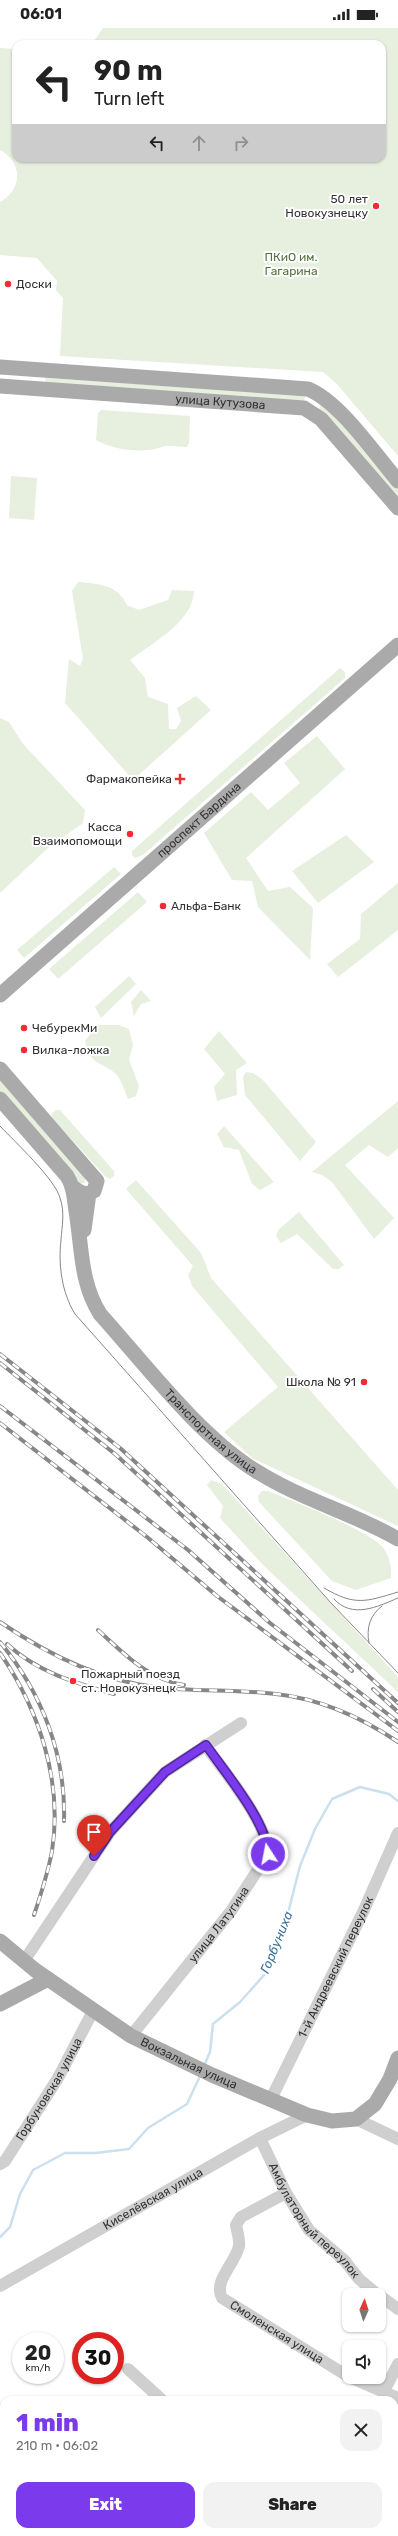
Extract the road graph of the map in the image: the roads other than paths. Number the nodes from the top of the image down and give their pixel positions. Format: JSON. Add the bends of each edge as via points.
{"nodes":[{"id":1,"x":0,"y":367,"type":"edge"},
{"id":2,"x":0,"y":386,"type":"edge"},
{"id":3,"x":398,"y":481,"type":"edge"},
{"id":4,"x":398,"y":508,"type":"edge"},
{"id":5,"x":398,"y":645,"type":"edge"},
{"id":6,"x":0,"y":996,"type":"edge"},
{"id":7,"x":0,"y":1070,"type":"edge"},
{"id":8,"x":0,"y":1099,"type":"edge"},
{"id":9,"x":73,"y":1187,"type":"junction"},
{"id":10,"x":93,"y":1189,"type":"junction"},
{"id":11,"x":81,"y":1261,"type":"junction"},
{"id":12,"x":398,"y":1539,"type":"edge"},
{"id":13,"x":241,"y":1723,"type":"dead end"},
{"id":14,"x":206,"y":1745,"type":"junction"},
{"id":15,"x":398,"y":1833,"type":"edge"},
{"id":16,"x":0,"y":1941,"type":"edge"},
{"id":17,"x":24,"y":1961,"type":"junction"},
{"id":18,"x":48,"y":1979,"type":"junction"},
{"id":19,"x":0,"y":2004,"type":"edge"},
{"id":20,"x":93,"y":2011,"type":"junction"},
{"id":21,"x":131,"y":2036,"type":"junction"},
{"id":22,"x":398,"y":2058,"type":"edge"},
{"id":23,"x":271,"y":2099,"type":"junction"},
{"id":24,"x":307,"y":2115,"type":"junction"},
{"id":25,"x":356,"y":2119,"type":"junction"},
{"id":26,"x":260,"y":2138,"type":"junction"},
{"id":27,"x":398,"y":2139,"type":"edge"},
{"id":28,"x":2,"y":2162,"type":"edge"},
{"id":29,"x":286,"y":2192,"type":"junction"},
{"id":30,"x":0,"y":2286,"type":"edge"},
{"id":31,"x":370,"y":2288,"type":"edge"},
{"id":32,"x":386,"y":2300,"type":"edge"},
{"id":33,"x":398,"y":2309,"type":"edge"},
{"id":34,"x":398,"y":2364,"type":"edge"},
{"id":35,"x":128,"y":2369,"type":"dead end"},
{"id":36,"x":342,"y":2373,"type":"edge"},
{"id":37,"x":364,"y":2384,"type":"edge"},
{"id":38,"x":383,"y":2393,"type":"junction"},
{"id":39,"x":158,"y":2396,"type":"edge"},
{"id":40,"x":392,"y":2396,"type":"edge"}],
"edges":[{"from":1,"to":3,"type":"main road","name":"улица Кутузова","via":[[308,389],[320,394],[334,405]]},
{"from":2,"to":4,"type":"main road","name":"улица Кутузова","via":[[304,408],[321,419]]},
{"from":5,"to":6,"type":"main road","name":"проспект Бардина"},
{"from":7,"to":10,"type":"main road","via":[[94,1176]]},
{"from":8,"to":9,"type":"main road","name":"Транспортная улица","via":[[67,1176]]},
{"from":9,"to":10,"type":"main road","via":[[83,1194]]},
{"from":9,"to":11,"type":"main road","name":"Транспортная улица"},
{"from":10,"to":11,"type":"main road","name":"Транспортная улица"},
{"from":11,"to":12,"type":"main road","name":"Транспортная улица","via":[[88,1291],[100,1314],[168,1390],[221,1444],[262,1474]]},
{"from":13,"to":14,"type":"street"},
{"from":14,"to":17,"type":"street","via":[[165,1772],[110,1832]]},
{"from":14,"to":21,"type":"street","name":"улица Латугина","via":[[265,1834],[268,1854],[231,1911]]},
{"from":15,"to":23,"type":"street","name":"1-й Андреевский переулок","via":[[364,1910]]},
{"from":16,"to":17,"type":"main road","name":"Вокзальная улица"},
{"from":17,"to":18,"type":"main road","name":"Вокзальная улица"},
{"from":18,"to":19,"type":"main road"},
{"from":18,"to":20,"type":"main road","name":"Вокзальная улица"},
{"from":20,"to":21,"type":"main road","name":"Вокзальная улица"},
{"from":20,"to":28,"type":"street","name":"Горбуновская улица","via":[[58,2078]]},
{"from":21,"to":23,"type":"main road","name":"Вокзальная улица","via":[[212,2075]]},
{"from":22,"to":25,"type":"main road","via":[[390,2079],[374,2104]]},
{"from":23,"to":24,"type":"main road","name":"Вокзальная улица"},
{"from":24,"to":25,"type":"main road","name":"Вокзальная улица","via":[[332,2121]]},
{"from":24,"to":26,"type":"street","name":"Киселёвская улица"},
{"from":25,"to":27,"type":"street"},
{"from":26,"to":29,"type":"street","name":"Амбулаторный переулок"},
{"from":26,"to":30,"type":"street","name":"Киселёвская улица"},
{"from":29,"to":31,"type":"street","name":"Амбулаторный переулок","via":[[309,2230],[344,2260],[359,2280]]},
{"from":29,"to":36,"type":"street","name":"Смоленская улица","via":[[241,2217],[236,2225],[239,2245],[220,2284],[219,2292],[222,2298],[281,2337]]},
{"from":32,"to":33,"type":"street","name":"Амбулаторный переулок"},
{"from":34,"to":38,"type":"street"},
{"from":35,"to":39,"type":"street"},
{"from":37,"to":38,"type":"street","name":"Смоленская улица"},
{"from":38,"to":40,"type":"street","name":"Смоленская улица"}]}
